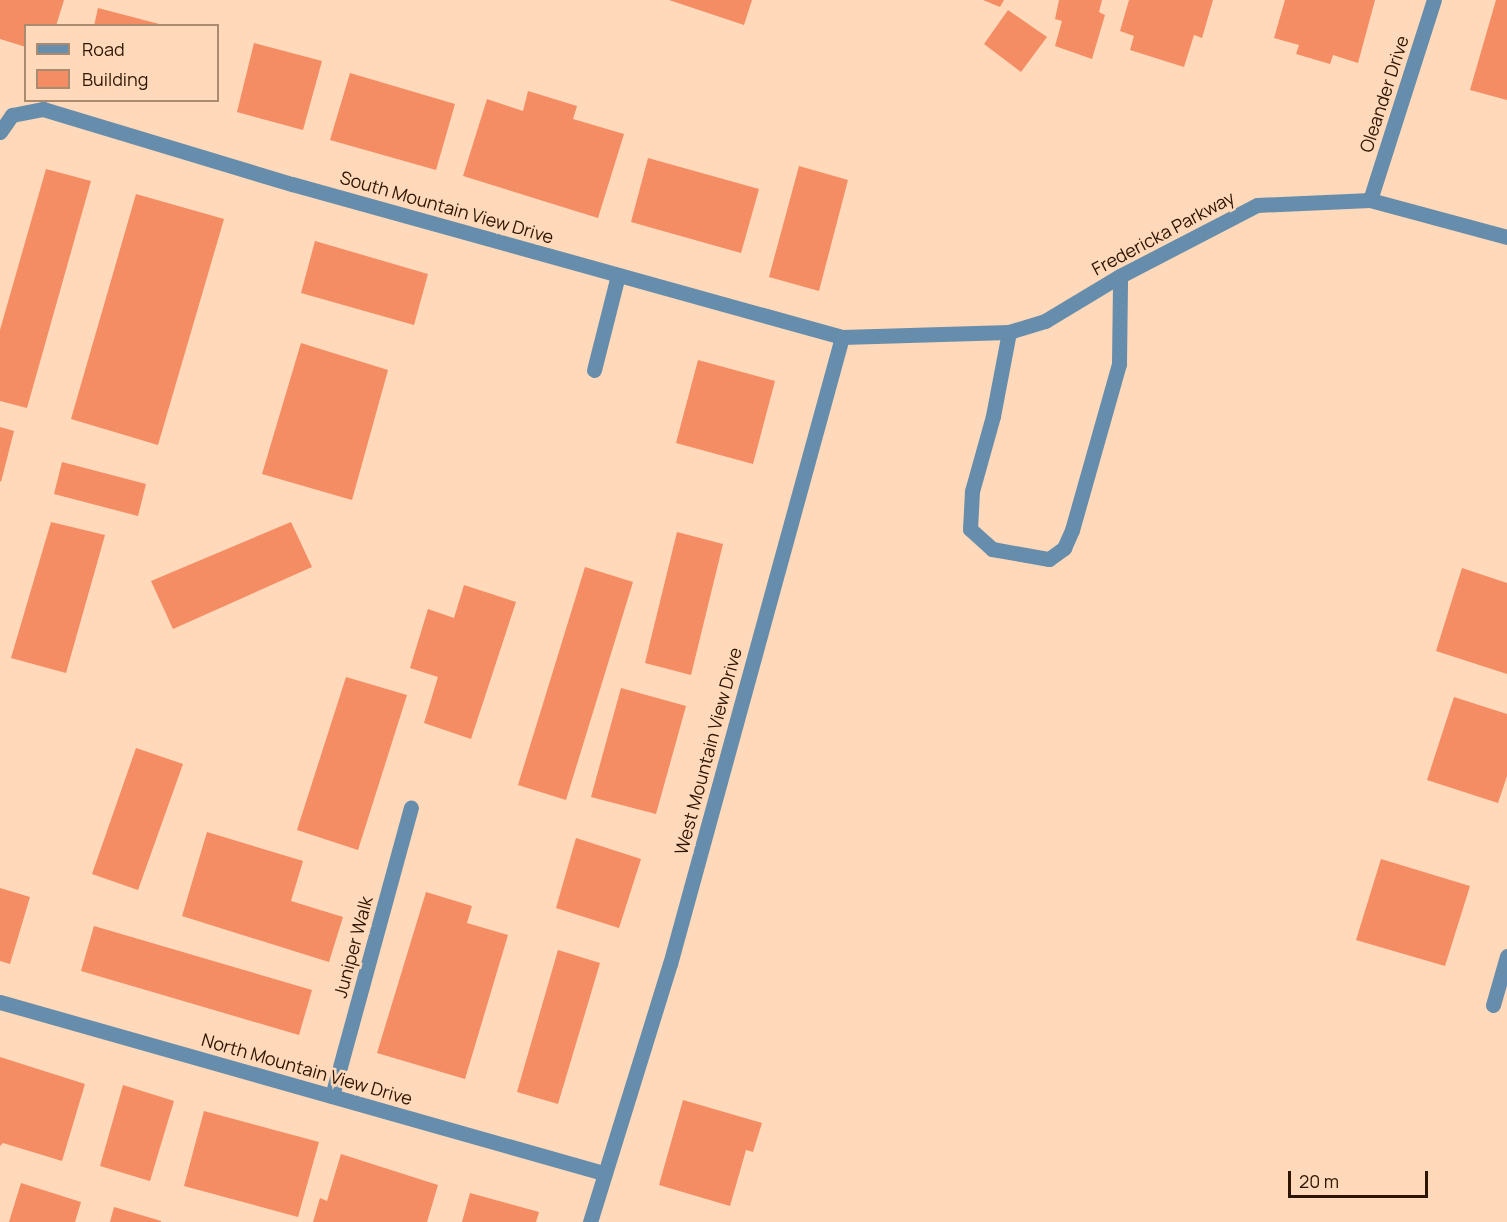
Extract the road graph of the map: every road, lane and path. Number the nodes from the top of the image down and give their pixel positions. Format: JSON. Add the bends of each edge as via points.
{"nodes":[{"id":1,"x":1434,"y":0,"type":"edge"},
{"id":2,"x":0,"y":132,"type":"edge"},
{"id":3,"x":1370,"y":200,"type":"junction"},
{"id":4,"x":1507,"y":237,"type":"edge"},
{"id":5,"x":618,"y":275,"type":"junction"},
{"id":6,"x":1120,"y":276,"type":"junction"},
{"id":7,"x":1009,"y":332,"type":"junction"},
{"id":8,"x":842,"y":337,"type":"junction"},
{"id":9,"x":594,"y":370,"type":"dead end"},
{"id":10,"x":411,"y":808,"type":"dead end"},
{"id":11,"x":1507,"y":956,"type":"edge"},
{"id":12,"x":0,"y":1002,"type":"edge"},
{"id":13,"x":1493,"y":1005,"type":"dead end"},
{"id":14,"x":332,"y":1096,"type":"junction"},
{"id":15,"x":603,"y":1173,"type":"junction"},
{"id":16,"x":590,"y":1222,"type":"edge"}],
"edges":[{"from":1,"to":3,"type":"street","name":"Oleander Drive"},
{"from":2,"to":5,"type":"street","name":"South Mountain View Drive","via":[[12,115],[43,109]]},
{"from":3,"to":4,"type":"street","name":"Fredericka Parkway"},
{"from":3,"to":6,"type":"street","name":"Fredericka Parkway","via":[[1257,205]]},
{"from":5,"to":8,"type":"street","name":"South Mountain View Drive"},
{"from":5,"to":9,"type":"street"},
{"from":6,"to":7,"type":"street","name":"Fredericka Parkway","via":[[1045,321]]},
{"from":6,"to":7,"type":"street","via":[[1119,364],[1072,530],[1064,548],[1049,559],[992,549],[970,529],[972,491],[993,416]]},
{"from":7,"to":8,"type":"street","name":"Fredericka Parkway"},
{"from":8,"to":15,"type":"street","name":"West Mountain View Drive","via":[[670,964]]},
{"from":10,"to":14,"type":"street","name":"Juniper Walk"},
{"from":11,"to":13,"type":"street"},
{"from":12,"to":14,"type":"street","name":"North Mountain View Drive"},
{"from":14,"to":15,"type":"street","name":"North Mountain View Drive"},
{"from":15,"to":16,"type":"street","name":"West Mountain View Drive"}]}
